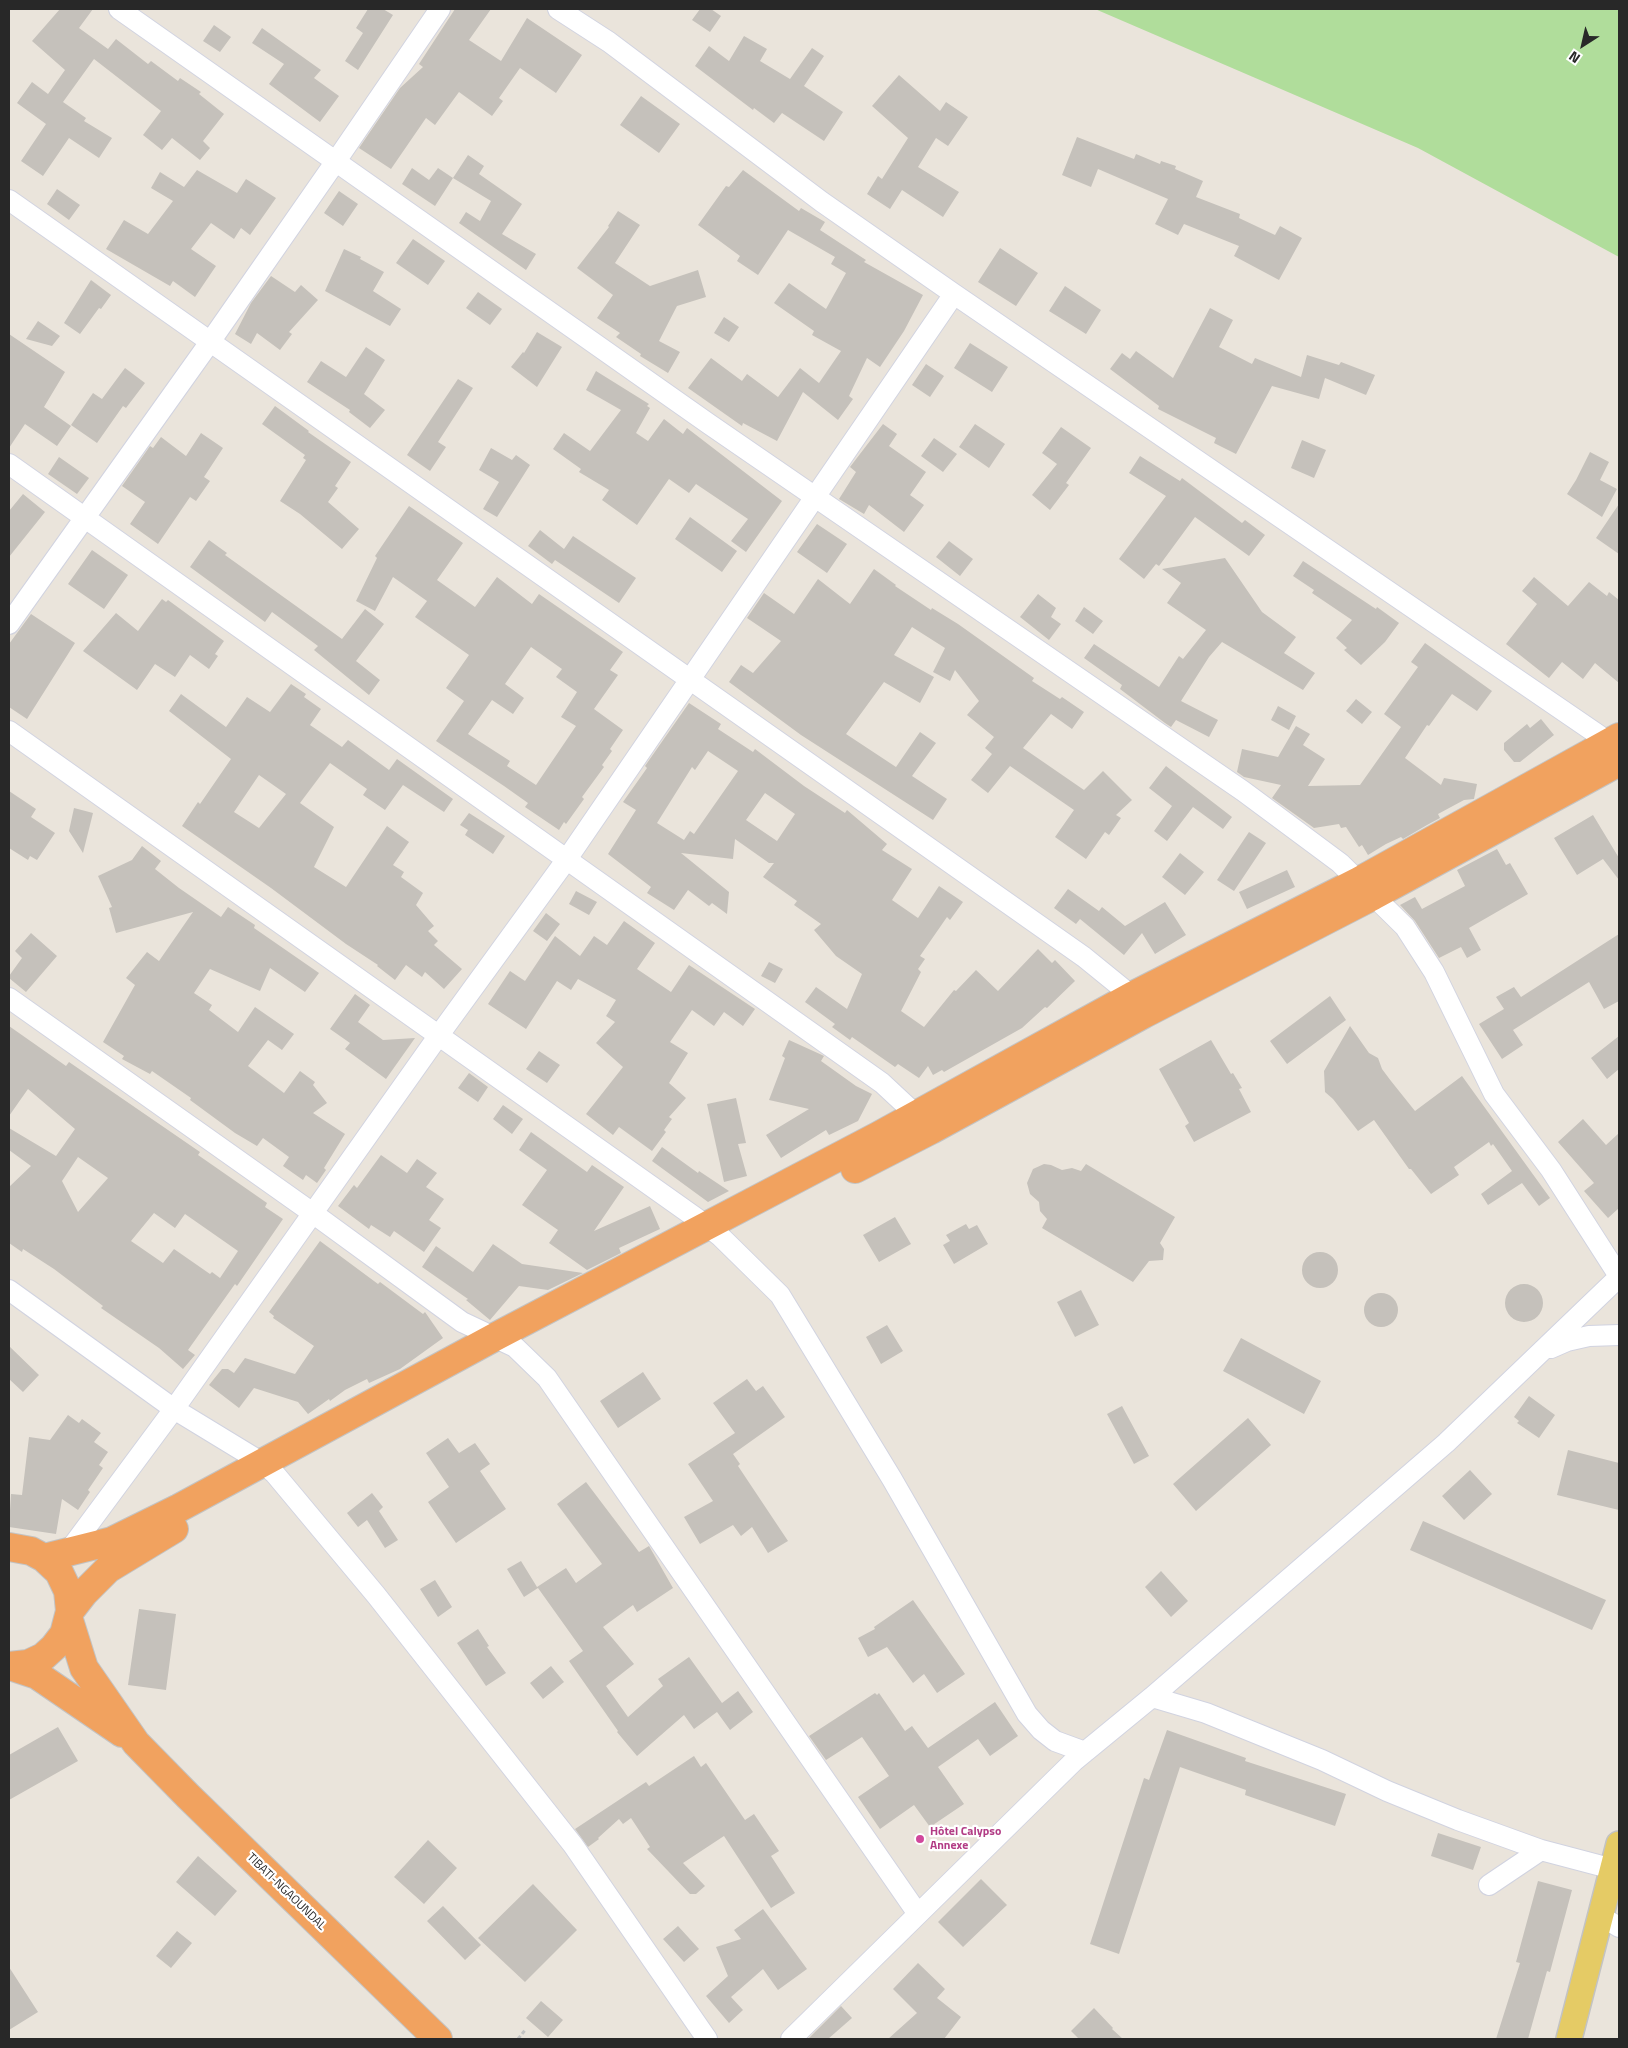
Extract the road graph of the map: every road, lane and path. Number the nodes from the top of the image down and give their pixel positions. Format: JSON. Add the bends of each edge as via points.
{"nodes":[{"id":1,"x":119,"y":9,"type":"edge"},
{"id":2,"x":440,"y":9,"type":"edge"},
{"id":3,"x":558,"y":9,"type":"edge"},
{"id":4,"x":336,"y":162,"type":"junction"},
{"id":5,"x":9,"y":200,"type":"edge"},
{"id":6,"x":954,"y":294,"type":"junction"},
{"id":7,"x":210,"y":342,"type":"junction"},
{"id":8,"x":9,"y":464,"type":"edge"},
{"id":9,"x":816,"y":497,"type":"junction"},
{"id":10,"x":85,"y":518,"type":"junction"},
{"id":11,"x":9,"y":624,"type":"edge"},
{"id":12,"x":690,"y":679,"type":"junction"},
{"id":13,"x":9,"y":731,"type":"edge"},
{"id":14,"x":1617,"y":748,"type":"edge"},
{"id":15,"x":567,"y":859,"type":"junction"},
{"id":16,"x":1366,"y":888,"type":"junction"},
{"id":17,"x":9,"y":998,"type":"edge"},
{"id":18,"x":1138,"y":1005,"type":"junction"},
{"id":19,"x":439,"y":1035,"type":"junction"},
{"id":20,"x":924,"y":1122,"type":"junction"},
{"id":21,"x":314,"y":1214,"type":"junction"},
{"id":22,"x":713,"y":1231,"type":"junction"},
{"id":23,"x":1619,"y":1276,"type":"edge"},
{"id":24,"x":9,"y":1290,"type":"edge"},
{"id":25,"x":1619,"y":1335,"type":"edge"},
{"id":26,"x":504,"y":1342,"type":"junction"},
{"id":27,"x":1543,"y":1352,"type":"junction"},
{"id":28,"x":174,"y":1409,"type":"junction"},
{"id":29,"x":268,"y":1468,"type":"junction"},
{"id":30,"x":9,"y":1548,"type":"edge"},
{"id":31,"x":56,"y":1555,"type":"junction"},
{"id":32,"x":70,"y":1616,"type":"junction"},
{"id":33,"x":11,"y":1667,"type":"edge"},
{"id":34,"x":1152,"y":1697,"type":"junction"},
{"id":35,"x":136,"y":1743,"type":"junction"},
{"id":36,"x":1085,"y":1752,"type":"junction"},
{"id":37,"x":1619,"y":1844,"type":"edge"},
{"id":38,"x":1541,"y":1850,"type":"junction"},
{"id":39,"x":1613,"y":1869,"type":"junction"},
{"id":40,"x":1489,"y":1885,"type":"dead end"},
{"id":41,"x":918,"y":1914,"type":"junction"},
{"id":42,"x":1610,"y":1922,"type":"edge"},
{"id":43,"x":526,"y":2029,"type":"dead end"},
{"id":44,"x":438,"y":2039,"type":"edge"},
{"id":45,"x":518,"y":2039,"type":"edge"},
{"id":46,"x":707,"y":2039,"type":"edge"},
{"id":47,"x":790,"y":2039,"type":"edge"},
{"id":48,"x":1569,"y":2039,"type":"edge"}],
"edges":[{"from":1,"to":4,"type":"street"},
{"from":2,"to":4,"type":"street"},
{"from":3,"to":6,"type":"street","via":[[609,42],[822,202]]},
{"from":4,"to":7,"type":"street"},
{"from":4,"to":9,"type":"street"},
{"from":5,"to":7,"type":"street"},
{"from":6,"to":9,"type":"street"},
{"from":6,"to":14,"type":"street"},
{"from":7,"to":10,"type":"street"},
{"from":7,"to":12,"type":"street"},
{"from":8,"to":10,"type":"street"},
{"from":9,"to":12,"type":"street"},
{"from":9,"to":16,"type":"street","via":[[1243,791],[1340,863]]},
{"from":10,"to":11,"type":"street"},
{"from":10,"to":15,"type":"street"},
{"from":12,"to":15,"type":"street"},
{"from":12,"to":18,"type":"street","via":[[1084,957]]},
{"from":13,"to":19,"type":"street"},
{"from":14,"to":16,"type":"highway"},
{"from":15,"to":19,"type":"street"},
{"from":15,"to":20,"type":"street","via":[[882,1083]]},
{"from":16,"to":18,"type":"highway"},
{"from":16,"to":23,"type":"street","via":[[1410,935],[1434,972],[1494,1094],[1551,1170]]},
{"from":17,"to":21,"type":"street"},
{"from":18,"to":20,"type":"highway"},
{"from":19,"to":21,"type":"street"},
{"from":19,"to":22,"type":"street"},
{"from":20,"to":22,"type":"highway"},
{"from":21,"to":26,"type":"street","via":[[462,1322]]},
{"from":21,"to":28,"type":"street"},
{"from":22,"to":26,"type":"highway"},
{"from":22,"to":36,"type":"street","via":[[780,1295],[892,1479],[1027,1714],[1055,1741]]},
{"from":23,"to":27,"type":"street"},
{"from":24,"to":28,"type":"street"},
{"from":25,"to":27,"type":"street","via":[[1589,1336],[1567,1341]]},
{"from":26,"to":29,"type":"highway"},
{"from":26,"to":41,"type":"street","via":[[547,1378]]},
{"from":27,"to":34,"type":"street","via":[[1446,1443]]},
{"from":28,"to":29,"type":"street"},
{"from":28,"to":31,"type":"street"},
{"from":29,"to":31,"type":"highway","via":[[112,1541]]},
{"from":29,"to":32,"type":"highway","via":[[108,1570],[84,1593]]},
{"from":29,"to":46,"type":"street","via":[[376,1596],[573,1846]]},
{"from":30,"to":31,"type":"highway","name":"TIBATI-NGAOUNDAL"},
{"from":31,"to":32,"type":"highway","name":"TIBATI-NGAOUNDAL","via":[[59,1572],[68,1591]]},
{"from":32,"to":33,"type":"highway","name":"TIBATI-NGAOUNDAL","via":[[64,1634],[54,1647],[28,1664]]},
{"from":32,"to":35,"type":"highway","name":"TIBATI-NGAOUNDAL","via":[[84,1668]]},
{"from":33,"to":35,"type":"highway","name":"TIBATI-NGAOUNDAL","via":[[37,1675]]},
{"from":34,"to":36,"type":"street"},
{"from":34,"to":38,"type":"street","via":[[1206,1713],[1322,1760],[1386,1792]]},
{"from":35,"to":44,"type":"highway","name":"TIBATI-NGAOUNDAL"},
{"from":36,"to":41,"type":"street"},
{"from":37,"to":39,"type":"main road"},
{"from":38,"to":39,"type":"street"},
{"from":38,"to":40,"type":"street"},
{"from":39,"to":42,"type":"main road"},
{"from":41,"to":47,"type":"street"},
{"from":42,"to":48,"type":"main road"},
{"from":43,"to":45,"type":"path"}]}
